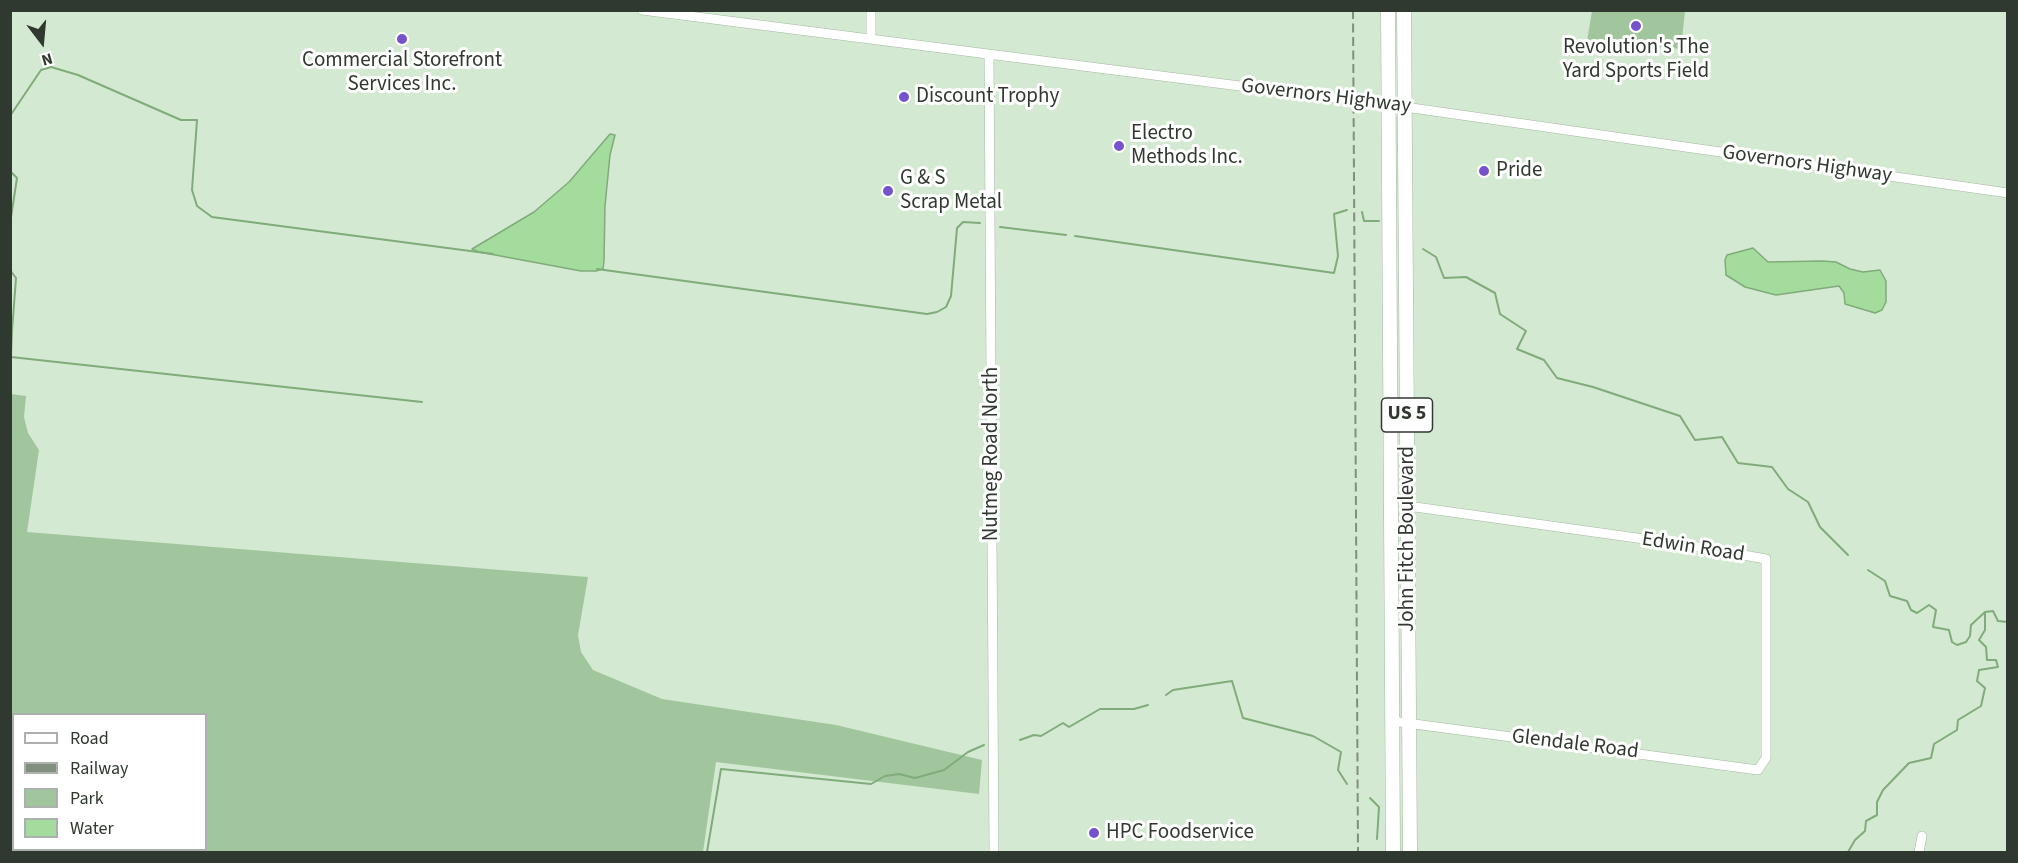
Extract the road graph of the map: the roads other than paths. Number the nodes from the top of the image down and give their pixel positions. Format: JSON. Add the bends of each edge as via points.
{"nodes":[{"id":1,"x":642,"y":10,"type":"edge"},
{"id":2,"x":871,"y":10,"type":"edge"},
{"id":3,"x":1388,"y":10,"type":"edge"},
{"id":4,"x":1404,"y":10,"type":"edge"},
{"id":5,"x":871,"y":39,"type":"junction"},
{"id":6,"x":989,"y":56,"type":"junction"},
{"id":7,"x":1389,"y":104,"type":"junction"},
{"id":8,"x":1405,"y":106,"type":"junction"},
{"id":9,"x":2007,"y":193,"type":"edge"},
{"id":10,"x":1408,"y":506,"type":"junction"},
{"id":11,"x":1392,"y":721,"type":"junction"},
{"id":12,"x":1409,"y":723,"type":"junction"},
{"id":13,"x":1758,"y":770,"type":"joint"},
{"id":14,"x":1922,"y":836,"type":"dead end"},
{"id":15,"x":994,"y":852,"type":"edge"},
{"id":16,"x":1393,"y":852,"type":"edge"},
{"id":17,"x":1410,"y":852,"type":"edge"},
{"id":18,"x":1919,"y":852,"type":"edge"}],
"edges":[{"from":1,"to":5,"type":"street","name":"Governors Highway"},
{"from":2,"to":5,"type":"street"},
{"from":3,"to":7,"type":"highway","name":"John Fitch Boulevard","number":"US 5"},
{"from":4,"to":8,"type":"highway","name":"John Fitch Boulevard","number":"US 5"},
{"from":5,"to":6,"type":"street","name":"Governors Highway"},
{"from":6,"to":7,"type":"street","name":"Governors Highway"},
{"from":6,"to":15,"type":"street","name":"Nutmeg Road North"},
{"from":7,"to":8,"type":"street","name":"Governors Highway"},
{"from":7,"to":11,"type":"highway","name":"John Fitch Boulevard","number":"US 5"},
{"from":8,"to":9,"type":"street","name":"Governors Highway"},
{"from":8,"to":10,"type":"highway","name":"John Fitch Boulevard","number":"US 5"},
{"from":10,"to":12,"type":"highway","name":"John Fitch Boulevard","number":"US 5"},
{"from":10,"to":13,"type":"street","name":"Edwin Road","via":[[1766,559],[1766,758]]},
{"from":11,"to":12,"type":"street","name":"Glendale Road"},
{"from":11,"to":16,"type":"highway","name":"John Fitch Boulevard","number":"US 5"},
{"from":12,"to":13,"type":"street","name":"Glendale Road"},
{"from":12,"to":17,"type":"highway","name":"John Fitch Boulevard","number":"US 5"},
{"from":14,"to":18,"type":"street"}]}
